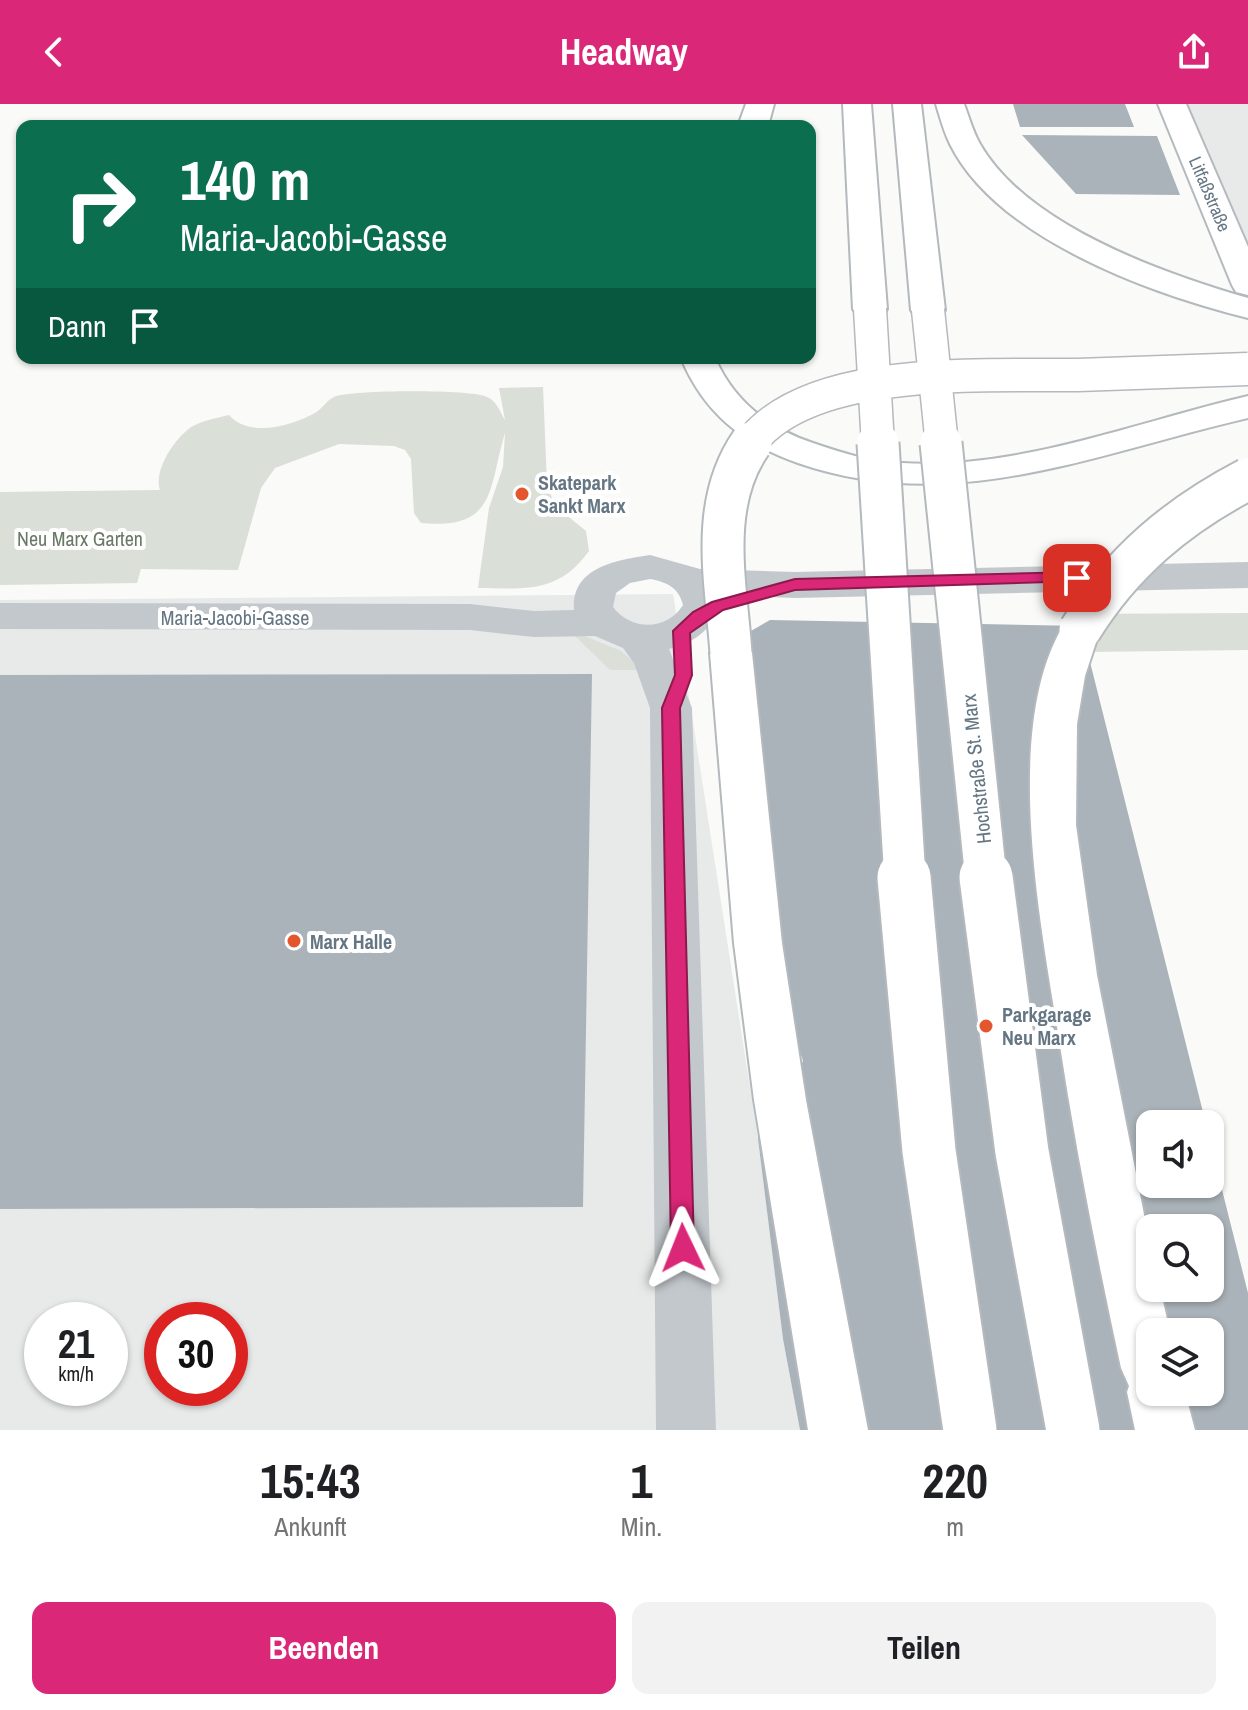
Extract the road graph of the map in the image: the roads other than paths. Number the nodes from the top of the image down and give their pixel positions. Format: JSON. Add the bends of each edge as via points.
{"nodes":[{"id":1,"x":857,"y":104,"type":"edge"},
{"id":2,"x":907,"y":104,"type":"edge"},
{"id":3,"x":950,"y":104,"type":"edge"},
{"id":4,"x":1172,"y":104,"type":"edge"},
{"id":5,"x":1248,"y":285,"type":"edge"},
{"id":6,"x":1248,"y":308,"type":"edge"},
{"id":7,"x":701,"y":364,"type":"edge"},
{"id":8,"x":1248,"y":369,"type":"edge"},
{"id":9,"x":1248,"y":407,"type":"edge"},
{"id":10,"x":1248,"y":479,"type":"edge"},
{"id":11,"x":1248,"y":575,"type":"edge"},
{"id":12,"x":691,"y":609,"type":"junction"},
{"id":13,"x":0,"y":616,"type":"edge"},
{"id":14,"x":612,"y":616,"type":"junction"},
{"id":15,"x":671,"y":708,"type":"junction"},
{"id":16,"x":1139,"y":1318,"type":"edge"},
{"id":17,"x":1159,"y":1406,"type":"edge"},
{"id":18,"x":686,"y":1430,"type":"edge"},
{"id":19,"x":838,"y":1430,"type":"edge"},
{"id":20,"x":970,"y":1430,"type":"edge"},
{"id":21,"x":1073,"y":1430,"type":"edge"},
{"id":22,"x":1165,"y":1430,"type":"edge"}],
"edges":[{"from":1,"to":20,"type":"main road","bridge":true,"via":[[919,1056],[952,1331]]},
{"from":2,"to":21,"type":"main road","name":"Hochstraße St. Marx","bridge":true,"via":[[1007,1050]]},
{"from":3,"to":6,"type":"main road","via":[[965,143],[990,177],[1051,227],[1138,272]]},
{"from":4,"to":5,"type":"main road","name":"Litfaßstraße"},
{"from":7,"to":9,"type":"main road","via":[[713,391],[755,431],[800,453],[881,475],[987,471]]},
{"from":8,"to":19,"type":"main road","bridge":true,"via":[[926,379],[860,387],[814,400],[775,420],[746,446],[728,481],[724,528],[731,653],[758,943]]},
{"from":10,"to":16,"type":"main road","bridge":true,"via":[[1157,536],[1112,580],[1068,658],[1055,723],[1057,846],[1071,958],[1095,1110]]},
{"from":11,"to":12,"type":"street","via":[[795,585]]},
{"from":12,"to":14,"type":"street","via":[[662,637]]},
{"from":12,"to":14,"type":"street","via":[[666,569],[634,568],[606,579]]},
{"from":12,"to":15,"type":"street","via":[[683,675]]},
{"from":13,"to":14,"type":"street","name":"Maria-Jacobi-Gasse","via":[[470,617],[534,624]]},
{"from":14,"to":15,"type":"street","via":[[654,659]]},
{"from":15,"to":18,"type":"street"},
{"from":17,"to":22,"type":"main road"}]}
